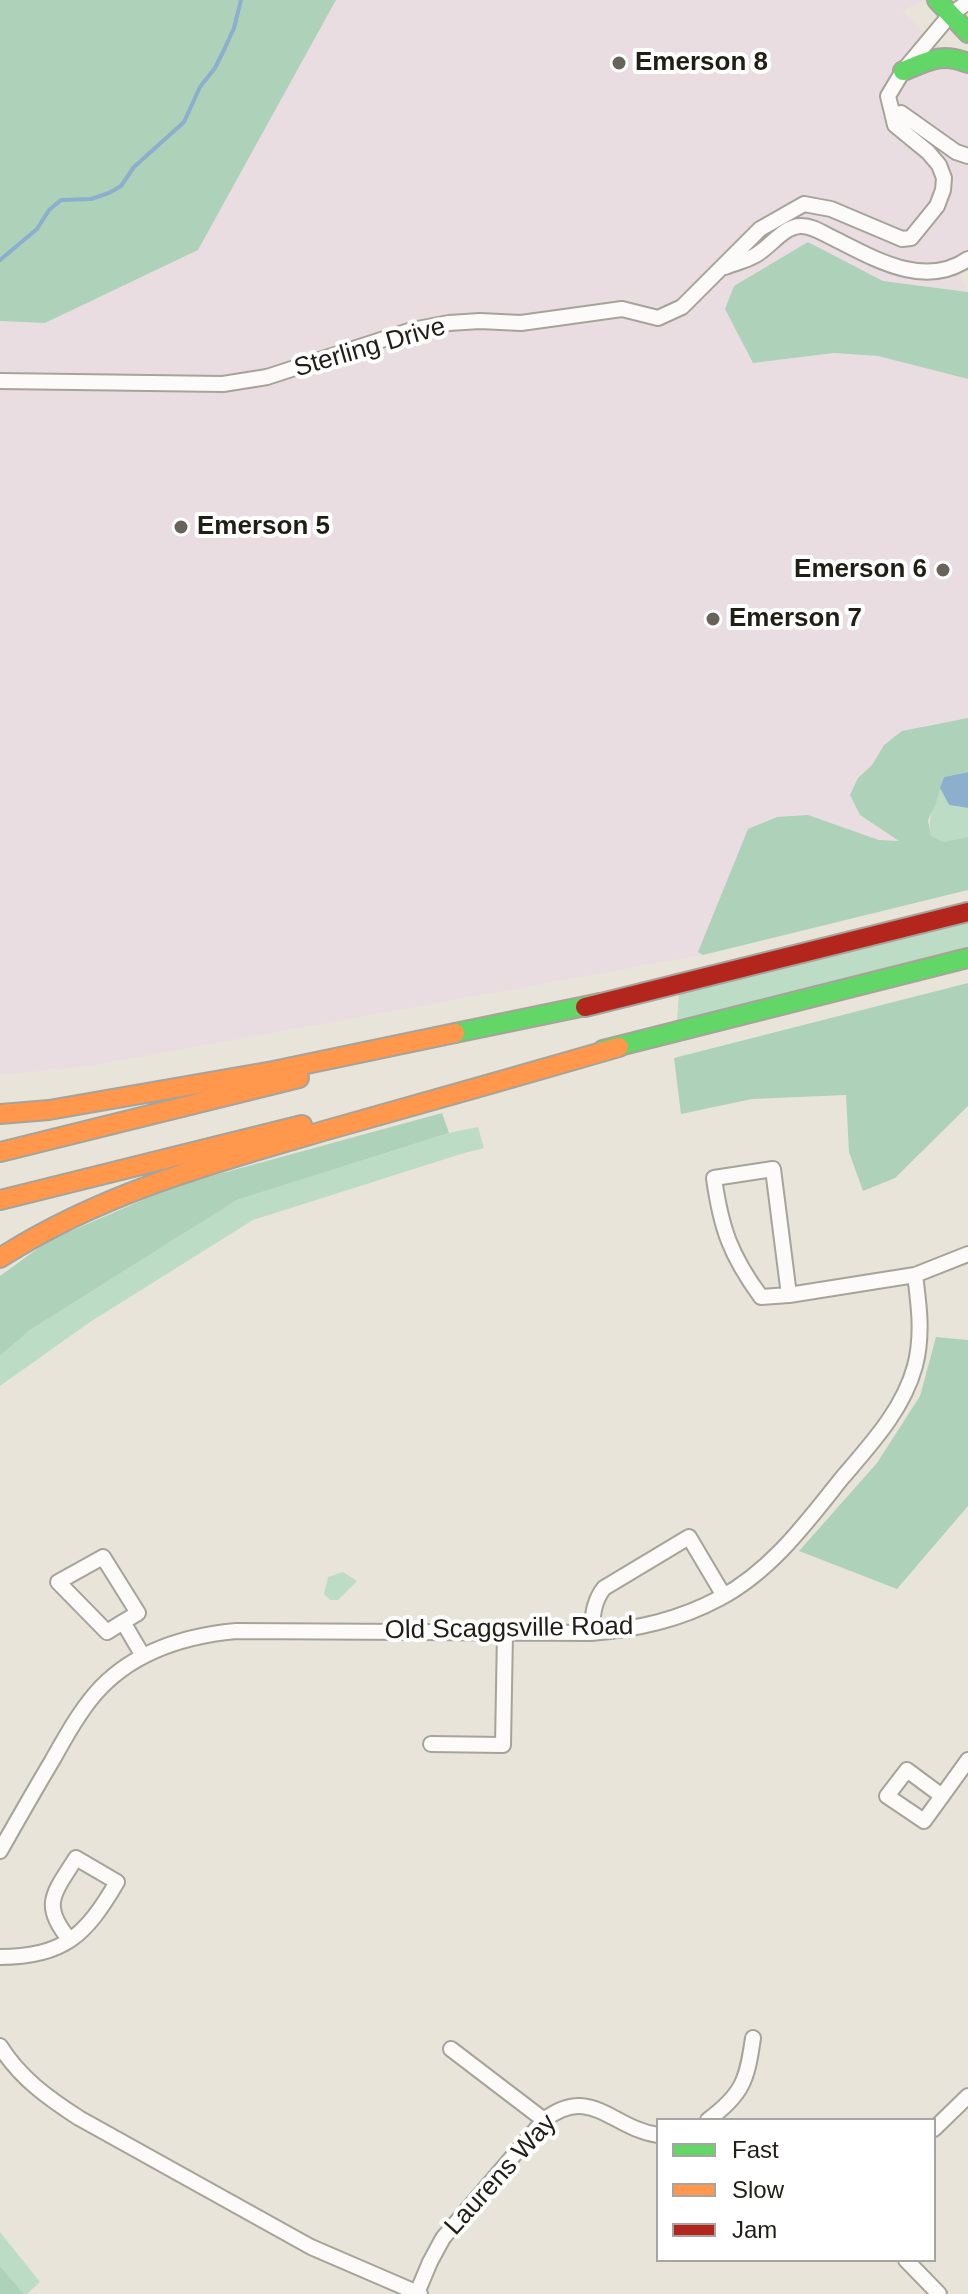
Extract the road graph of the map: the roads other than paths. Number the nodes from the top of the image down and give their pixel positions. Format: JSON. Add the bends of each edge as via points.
{"nodes":[{"id":1,"x":937,"y":0,"type":"edge"},
{"id":2,"x":968,"y":2,"type":"edge"},
{"id":3,"x":950,"y":15,"type":"junction"},
{"id":4,"x":968,"y":33,"type":"edge"},
{"id":5,"x":968,"y":63,"type":"edge"},
{"id":6,"x":903,"y":71,"type":"junction"},
{"id":7,"x":894,"y":115,"type":"junction"},
{"id":8,"x":968,"y":156,"type":"edge"},
{"id":9,"x":968,"y":259,"type":"edge"},
{"id":10,"x":721,"y":268,"type":"junction"},
{"id":11,"x":0,"y":381,"type":"edge"},
{"id":12,"x":968,"y":909,"type":"edge"},
{"id":13,"x":968,"y":958,"type":"edge"},
{"id":14,"x":968,"y":965,"type":"edge"},
{"id":15,"x":891,"y":979,"type":"junction"},
{"id":16,"x":600,"y":1003,"type":"junction"},
{"id":17,"x":619,"y":1047,"type":"junction"},
{"id":18,"x":0,"y":1114,"type":"edge"},
{"id":19,"x":0,"y":1152,"type":"edge"},
{"id":20,"x":0,"y":1200,"type":"edge"},
{"id":21,"x":968,"y":1254,"type":"edge"},
{"id":22,"x":0,"y":1258,"type":"edge"},
{"id":23,"x":915,"y":1275,"type":"junction"},
{"id":24,"x":789,"y":1295,"type":"junction"},
{"id":25,"x":724,"y":1596,"type":"junction"},
{"id":26,"x":123,"y":1622,"type":"junction"},
{"id":27,"x":505,"y":1632,"type":"junction"},
{"id":28,"x":591,"y":1633,"type":"junction"},
{"id":29,"x":143,"y":1656,"type":"junction"},
{"id":30,"x":431,"y":1744,"type":"dead end"},
{"id":31,"x":968,"y":1760,"type":"edge"},
{"id":32,"x":942,"y":1796,"type":"dead end"},
{"id":33,"x":0,"y":1817,"type":"edge"},
{"id":34,"x":14,"y":1825,"type":"junction"},
{"id":35,"x":0,"y":1851,"type":"edge"},
{"id":36,"x":70,"y":1940,"type":"junction"},
{"id":37,"x":0,"y":1957,"type":"edge"},
{"id":38,"x":753,"y":2038,"type":"dead end"},
{"id":39,"x":0,"y":2046,"type":"edge"},
{"id":40,"x":451,"y":2049,"type":"dead end"},
{"id":41,"x":966,"y":2103,"type":"edge"},
{"id":42,"x":710,"y":2118,"type":"edge"},
{"id":43,"x":544,"y":2120,"type":"junction"},
{"id":44,"x":936,"y":2127,"type":"edge"},
{"id":45,"x":656,"y":2135,"type":"edge"},
{"id":46,"x":908,"y":2262,"type":"edge"},
{"id":47,"x":419,"y":2293,"type":"edge"},
{"id":48,"x":939,"y":2294,"type":"edge"}],
"edges":[{"from":1,"to":3,"type":"main road"},
{"from":2,"to":3,"type":"street"},
{"from":3,"to":4,"type":"main road"},
{"from":3,"to":6,"type":"street"},
{"from":5,"to":6,"type":"main road","via":[[942,55]]},
{"from":6,"to":7,"type":"street","via":[[888,96]]},
{"from":7,"to":8,"type":"street","via":[[901,113]]},
{"from":7,"to":10,"type":"street","name":"Sterling Drive","via":[[895,125],[928,152],[944,178],[937,206],[915,235],[902,239],[831,209],[804,204],[760,229]]},
{"from":9,"to":10,"type":"street","name":"Sterling Drive","via":[[946,270],[898,267],[804,226],[791,228],[756,255]]},
{"from":10,"to":11,"type":"street","name":"Sterling Drive","via":[[682,307],[658,318],[622,309],[521,323],[449,323],[267,377],[223,384]]},
{"from":12,"to":16,"type":"main road"},
{"from":13,"to":15,"type":"main road"},
{"from":14,"to":15,"type":"main road"},
{"from":15,"to":17,"type":"main road"},
{"from":16,"to":18,"type":"main road","via":[[273,1071]]},
{"from":16,"to":19,"type":"main road"},
{"from":17,"to":20,"type":"main road"},
{"from":17,"to":22,"type":"main road","via":[[170,1176],[85,1209]]},
{"from":21,"to":23,"type":"street"},
{"from":23,"to":24,"type":"street"},
{"from":23,"to":25,"type":"street","name":"Old Scaggsville Road","via":[[919,1348],[898,1406],[790,1541]]},
{"from":24,"to":24,"type":"street","via":[[773,1169],[714,1178],[718,1212],[741,1270],[761,1297]]},
{"from":25,"to":28,"type":"street","name":"Old Scaggsville Road","via":[[672,1619]]},
{"from":25,"to":28,"type":"street","via":[[689,1537],[604,1588],[593,1610]]},
{"from":26,"to":26,"type":"street","via":[[107,1632],[58,1582],[103,1557],[138,1613]]},
{"from":26,"to":29,"type":"street"},
{"from":27,"to":28,"type":"street","name":"Old Scaggsville Road"},
{"from":27,"to":29,"type":"street","name":"Old Scaggsville Road","via":[[236,1631],[192,1636]]},
{"from":27,"to":30,"type":"street","via":[[503,1745]]},
{"from":29,"to":34,"type":"street","name":"Old Scaggsville Road","via":[[95,1693]]},
{"from":31,"to":32,"type":"street"},
{"from":33,"to":34,"type":"street"},
{"from":34,"to":35,"type":"street","name":"Old Scaggsville Road"},
{"from":36,"to":36,"type":"street","via":[[87,1927],[117,1882],[76,1858],[52,1901],[52,1914]]},
{"from":36,"to":37,"type":"street","via":[[34,1956]]},
{"from":38,"to":42,"type":"street","via":[[744,2083]]},
{"from":39,"to":47,"type":"street","via":[[23,2077],[79,2118],[311,2247]]},
{"from":40,"to":43,"type":"street"},
{"from":41,"to":44,"type":"street"},
{"from":43,"to":45,"type":"street","name":"Laurens Way","via":[[557,2111],[586,2105],[632,2129]]},
{"from":43,"to":47,"type":"street","name":"Laurens Way","via":[[443,2238]]},
{"from":46,"to":48,"type":"street"}]}
